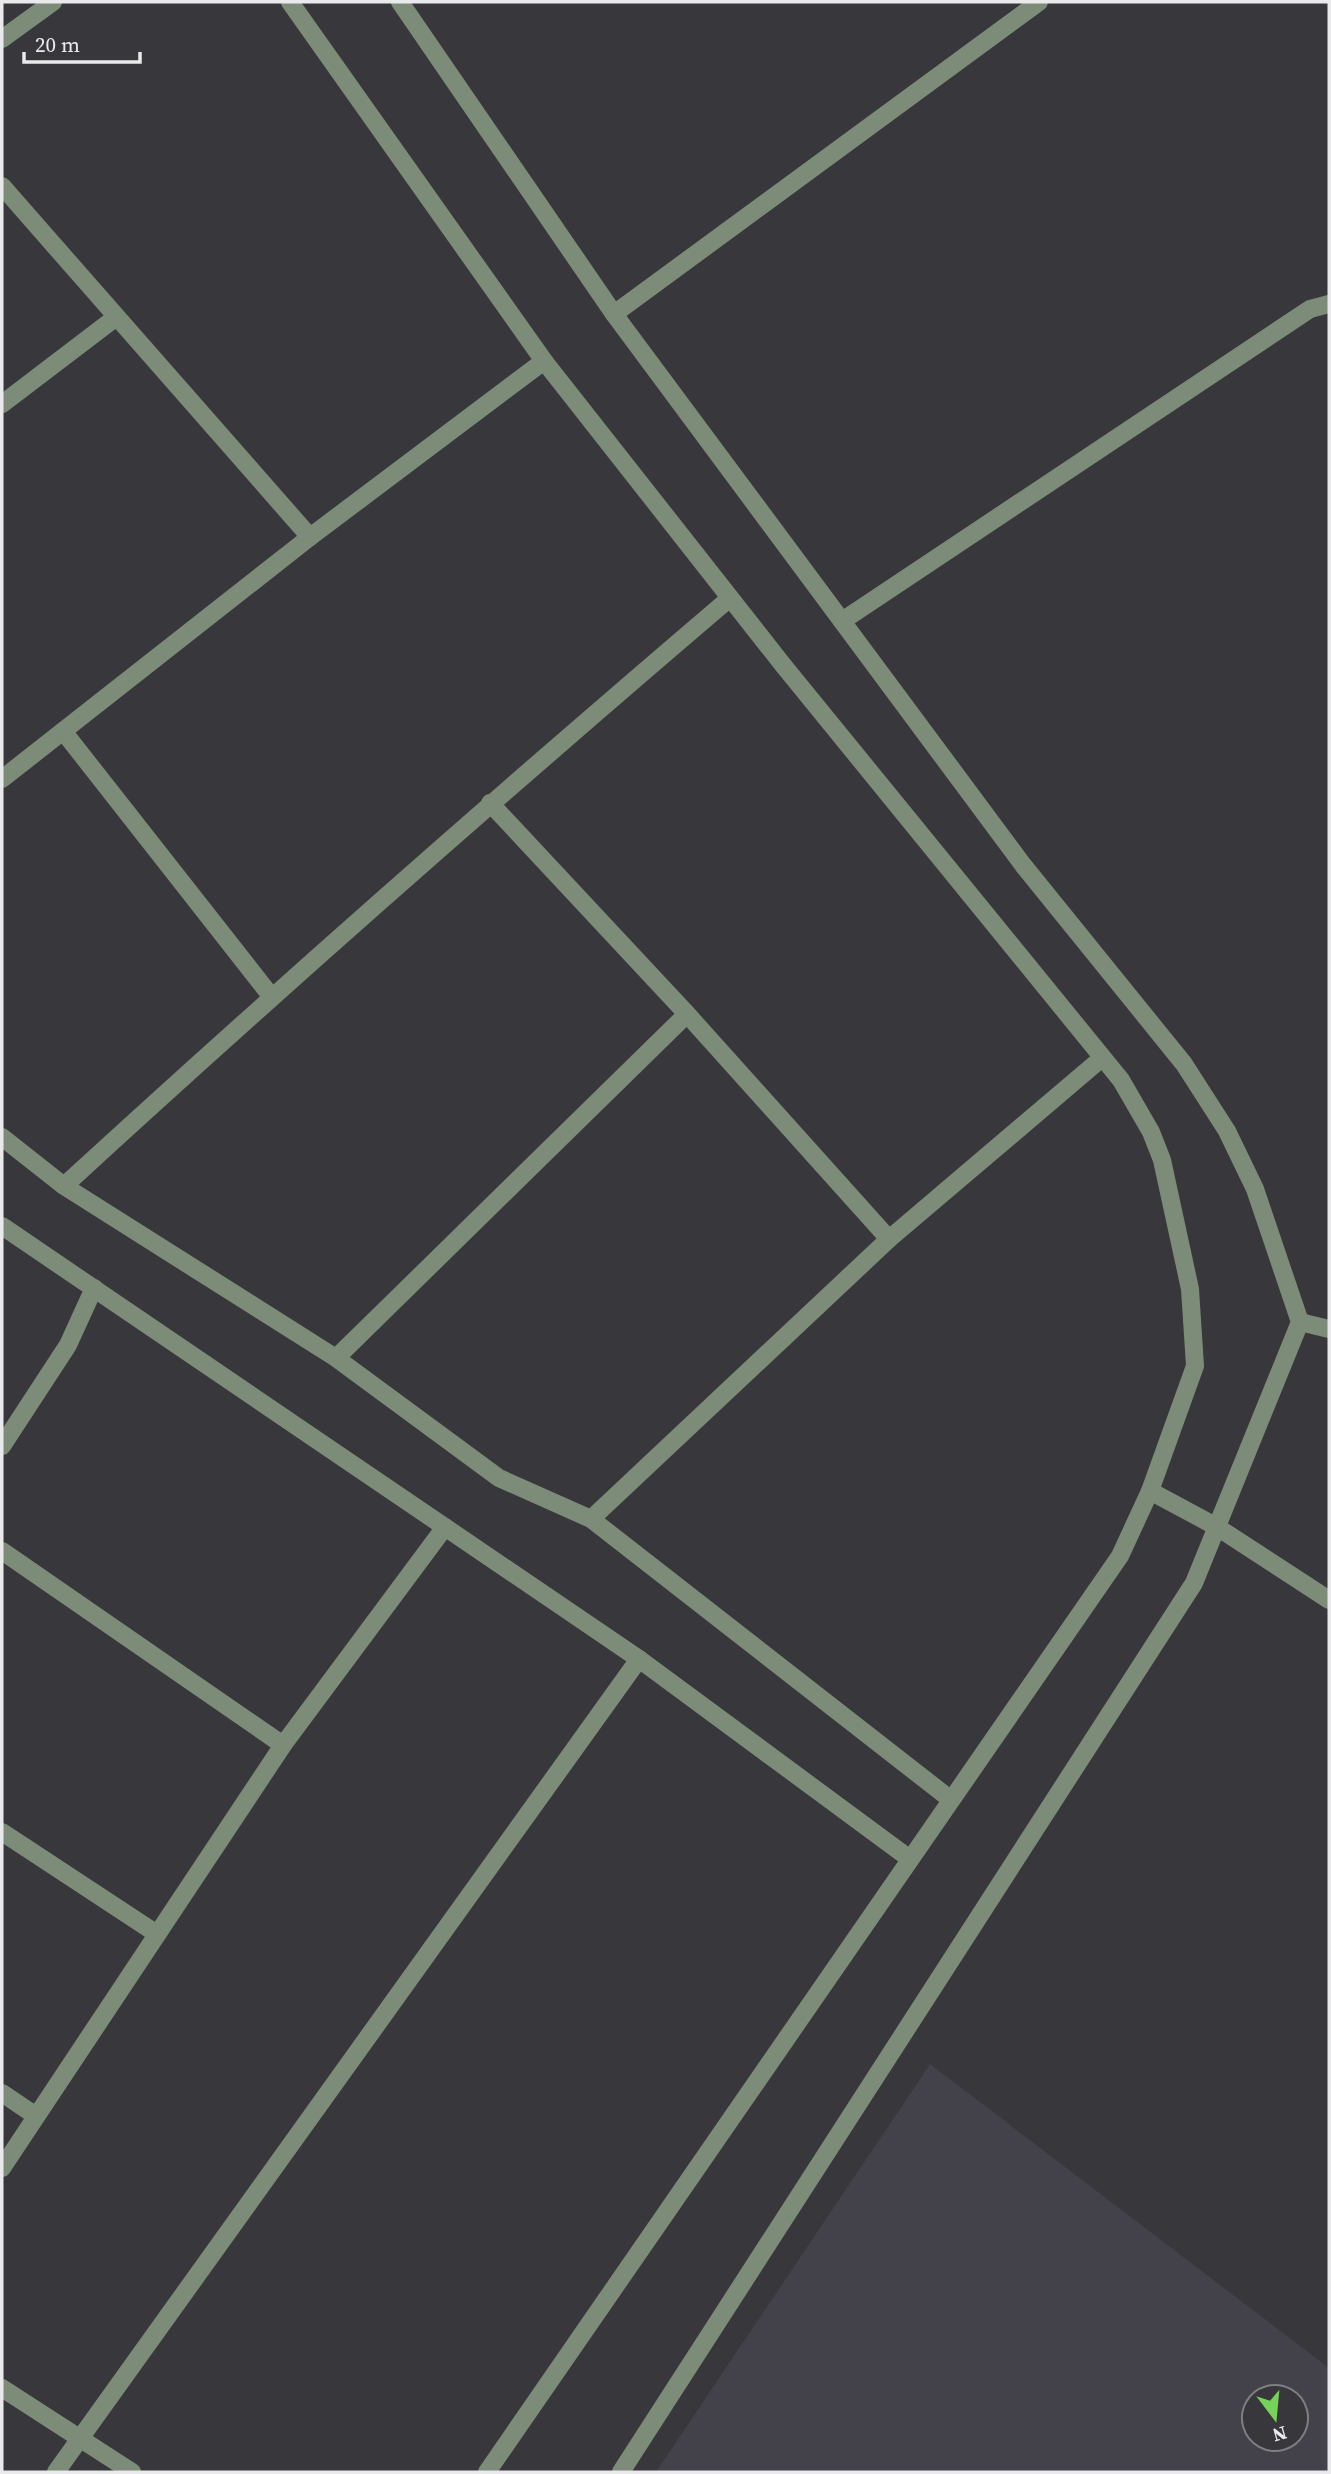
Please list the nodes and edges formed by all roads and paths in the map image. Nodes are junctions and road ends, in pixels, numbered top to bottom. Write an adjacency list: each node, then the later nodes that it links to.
1 (53, 2): 5 (street)
2 (290, 2): 10 (street)
3 (400, 2): 8 (street)
4 (1039, 2): 8 (street)
5 (2, 39)
6 (2, 187): 9 (street)
7 (1329, 304): 14 (street)
8 (614, 314): 14 (street)
9 (116, 318): 11 (street); 12 (street)
10 (544, 361): 12 (street); 13 (street)
11 (2, 404)
12 (310, 537): 15 (street)
13 (730, 598): 17 (street); 20 (street)
14 (842, 621): 26 (street)
15 (63, 731): 16 (street); 18 (street)
16 (2, 779)
17 (490, 803): 18 (street); 19 (street)
18 (271, 996): 22 (street)
19 (687, 1014): 24 (street); 28 (street)
20 (1102, 1058): 24 (street); 30 (street)
21 (2, 1137): 22 (street)
22 (64, 1186): 28 (street)
23 (2, 1226): 25 (street)
24 (889, 1239): 31 (street)
25 (94, 1288): 29 (street); 32 (street)
26 (1300, 1321): 27 (street); 33 (street)
27 (1329, 1329)
28 (336, 1358): 31 (street)
29 (2, 1446)
30 (1150, 1491): 33 (street); 38 (street)
31 (591, 1519): 38 (street)
32 (445, 1527): 36 (street); 37 (street)
33 (1217, 1527): 35 (street); 50 (street)
34 (2, 1550): 37 (street)
35 (1329, 1600)
36 (639, 1659): 40 (street); 46 (street)
37 (283, 1745): 41 (street)
38 (950, 1800): 40 (street)
39 (2, 1832): 41 (street)
40 (910, 1859): 49 (street)
41 (157, 1934): 43 (street)
42 (2, 2093): 43 (street)
43 (36, 2116): 44 (street)
44 (2, 2168)
45 (2, 2388): 46 (street)
46 (78, 2438): 47 (street); 48 (street)
47 (56, 2472)
48 (132, 2472)
49 (487, 2472)
50 (621, 2472)

